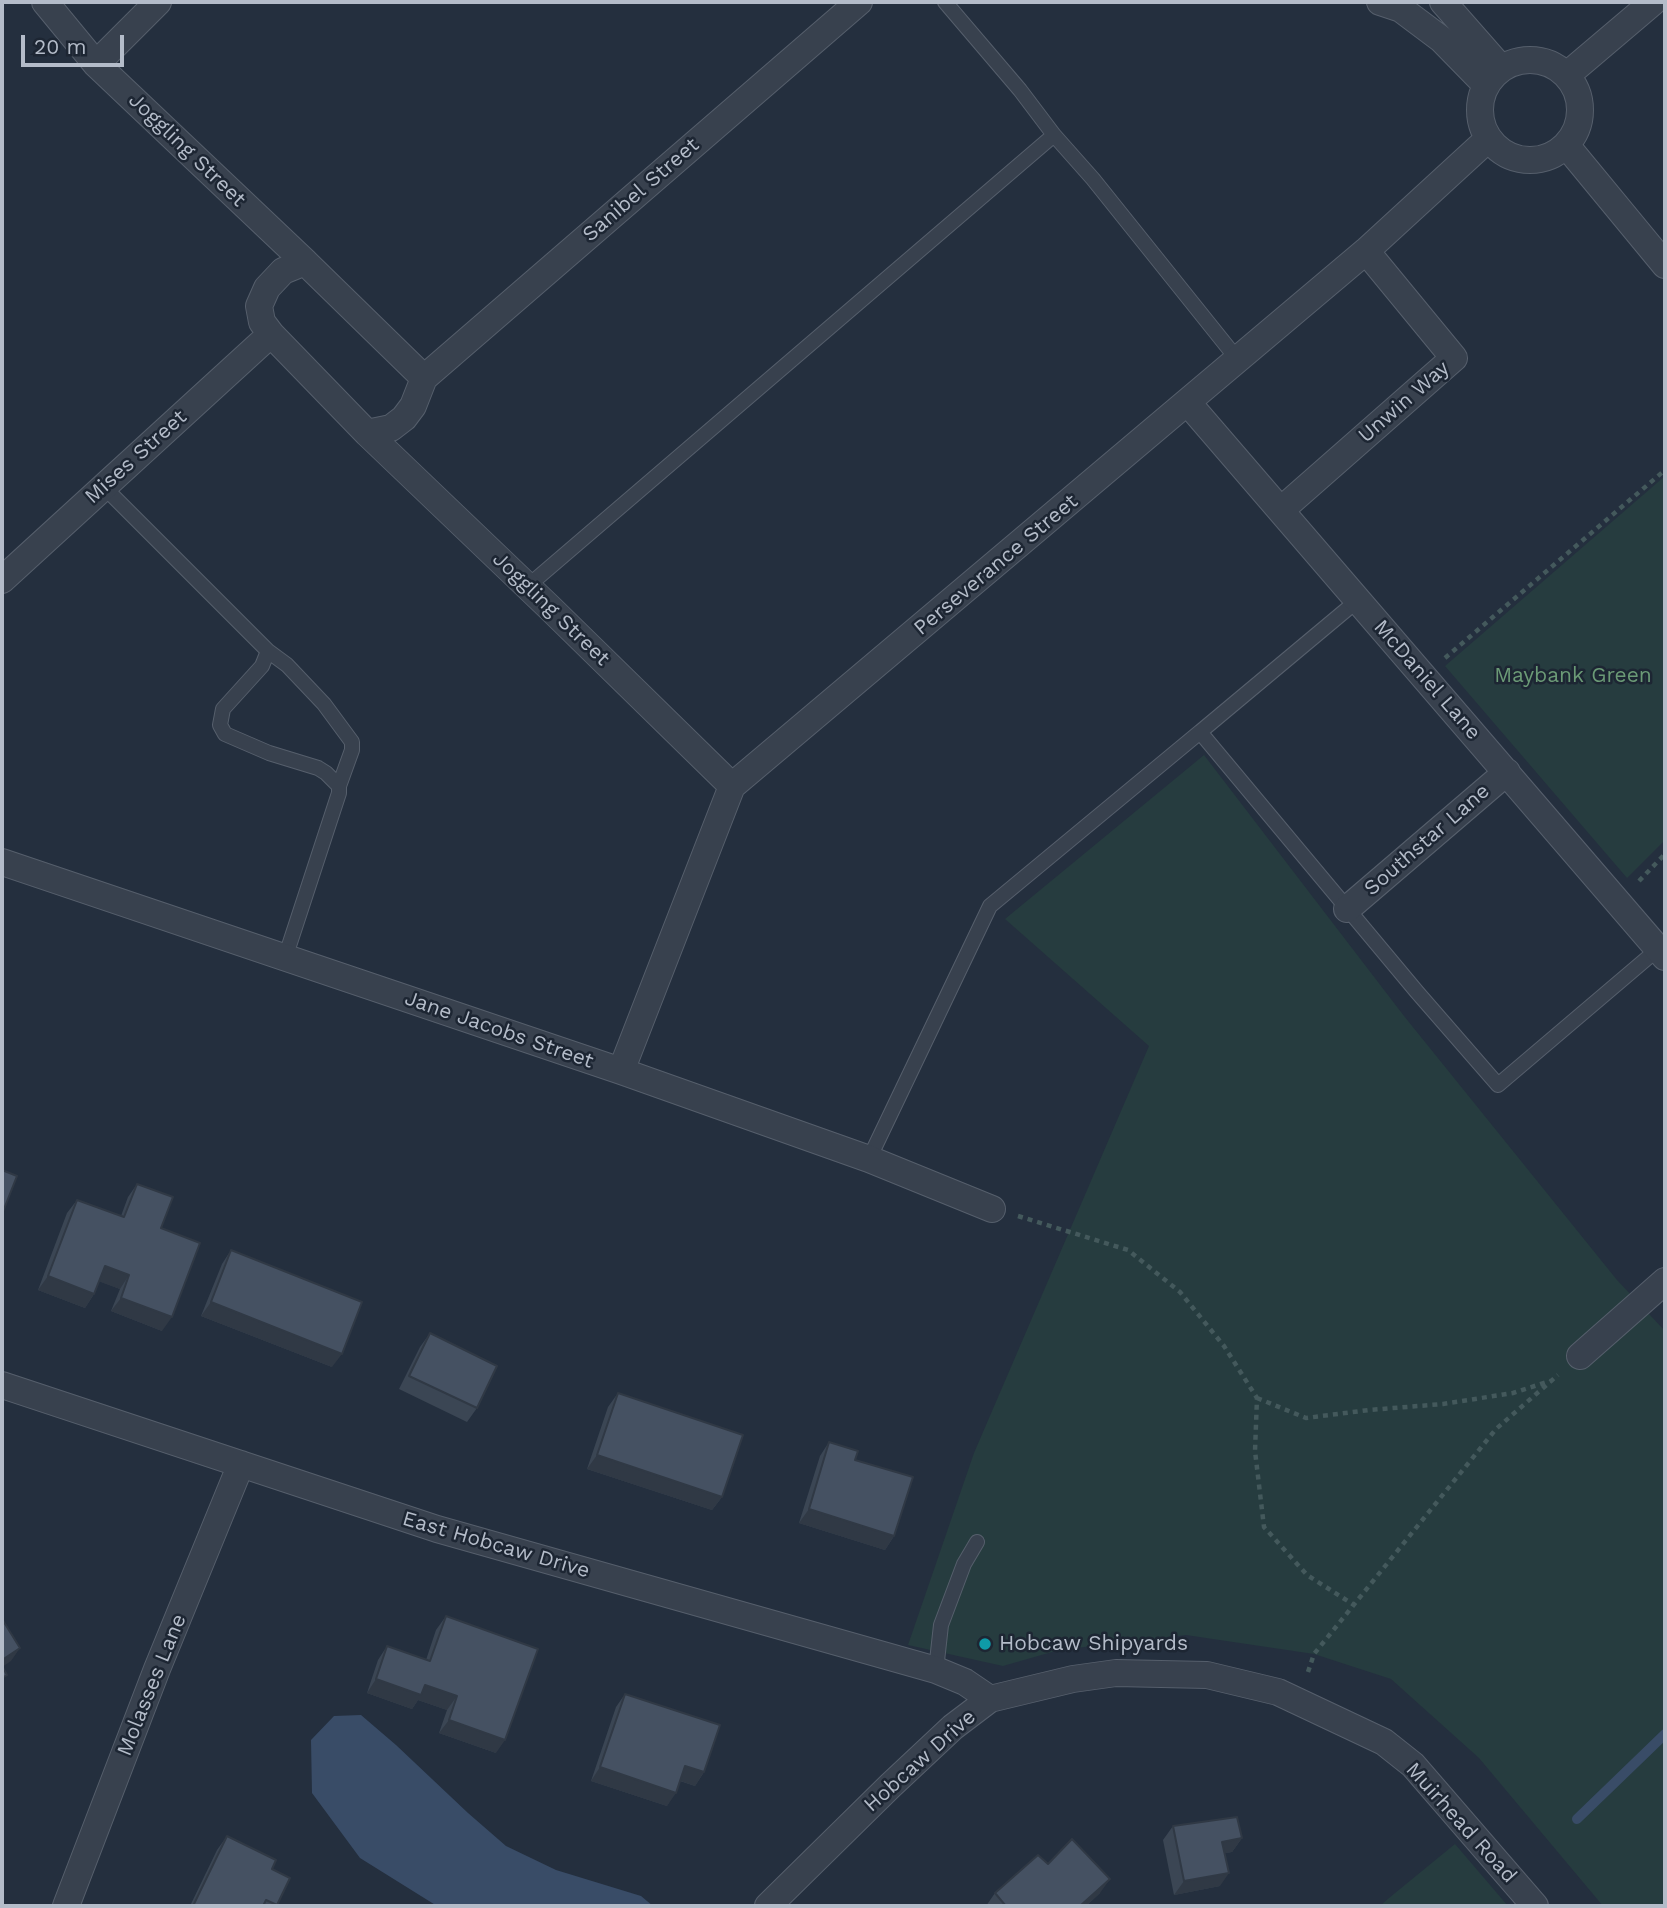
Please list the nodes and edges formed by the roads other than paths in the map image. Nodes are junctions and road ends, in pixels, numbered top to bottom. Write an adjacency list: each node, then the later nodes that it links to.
1 (45, 2): 8 (street, Joggling Street)
2 (158, 2): 8 (street)
3 (859, 2): 19 (street, Sanibel Street)
4 (945, 2): 11 (lane)
5 (1380, 2): 10 (street)
6 (1443, 2): 10 (street)
7 (1653, 2): 9 (street)
8 (96, 64): 15 (street, Joggling Street)
9 (1567, 75): 10 (street); 13 (street)
10 (1494, 77): 12 (street)
11 (1054, 135): 18 (lane); 25 (lane)
12 (1488, 139): 13 (street); 14 (street, Perseverance Street)
13 (1566, 145): 16 (street)
14 (1366, 251): 18 (street, Perseverance Street); 23 (street, Unwin Way)
15 (305, 262): 17 (street); 19 (street, Joggling Street)
16 (1665, 265)
17 (271, 334): 21 (street, Joggling Street); 22 (street, Mises Street)
18 (1238, 360): 20 (street, Perseverance Street)
19 (424, 377): 21 (street)
20 (1188, 403): 23 (street, McDaniel Lane); 31 (street, Perseverance Street)
21 (367, 433): 25 (street, Joggling Street)
22 (104, 487): 24 (street, Mises Street); 27 (lane)
23 (1281, 510): 26 (street, McDaniel Lane)
24 (2, 580)
25 (528, 586): 31 (street, Joggling Street)
26 (1358, 600): 28 (lane); 29 (street, McDaniel Lane)
27 (268, 652): 30 (lane); 30 (lane)
28 (1200, 733): 33 (lane); 37 (lane)
29 (1507, 772): 33 (street, Southstar Lane); 34 (street, McDaniel Lane)
30 (339, 786): 35 (lane)
31 (732, 786): 36 (street, Perseverance Street)
32 (2, 862): 35 (street, Jane Jacobs Street)
33 (1347, 909): 34 (lane)
34 (1662, 953)
35 (285, 958): 36 (street, Jane Jacobs Street)
36 (621, 1071): 37 (street, Jane Jacobs Street)
37 (869, 1159): 38 (street, Jane Jacobs Street)
38 (992, 1209)
39 (1665, 1281): 40 (street)
40 (1580, 1356)
41 (2, 1385): 42 (street, East Hobcaw Drive)
42 (241, 1464): 44 (street, East Hobcaw Drive); 47 (street, Molasses Lane)
43 (977, 1542): 44 (lane)
44 (936, 1670): 45 (street, East Hobcaw Drive)
45 (990, 1699): 46 (street, Hobcaw Drive); 48 (street, Hobcaw Drive)
46 (1384, 1742): 49 (street, Muirhead Road)
47 (66, 1906)
48 (768, 1906)
49 (1535, 1906)

